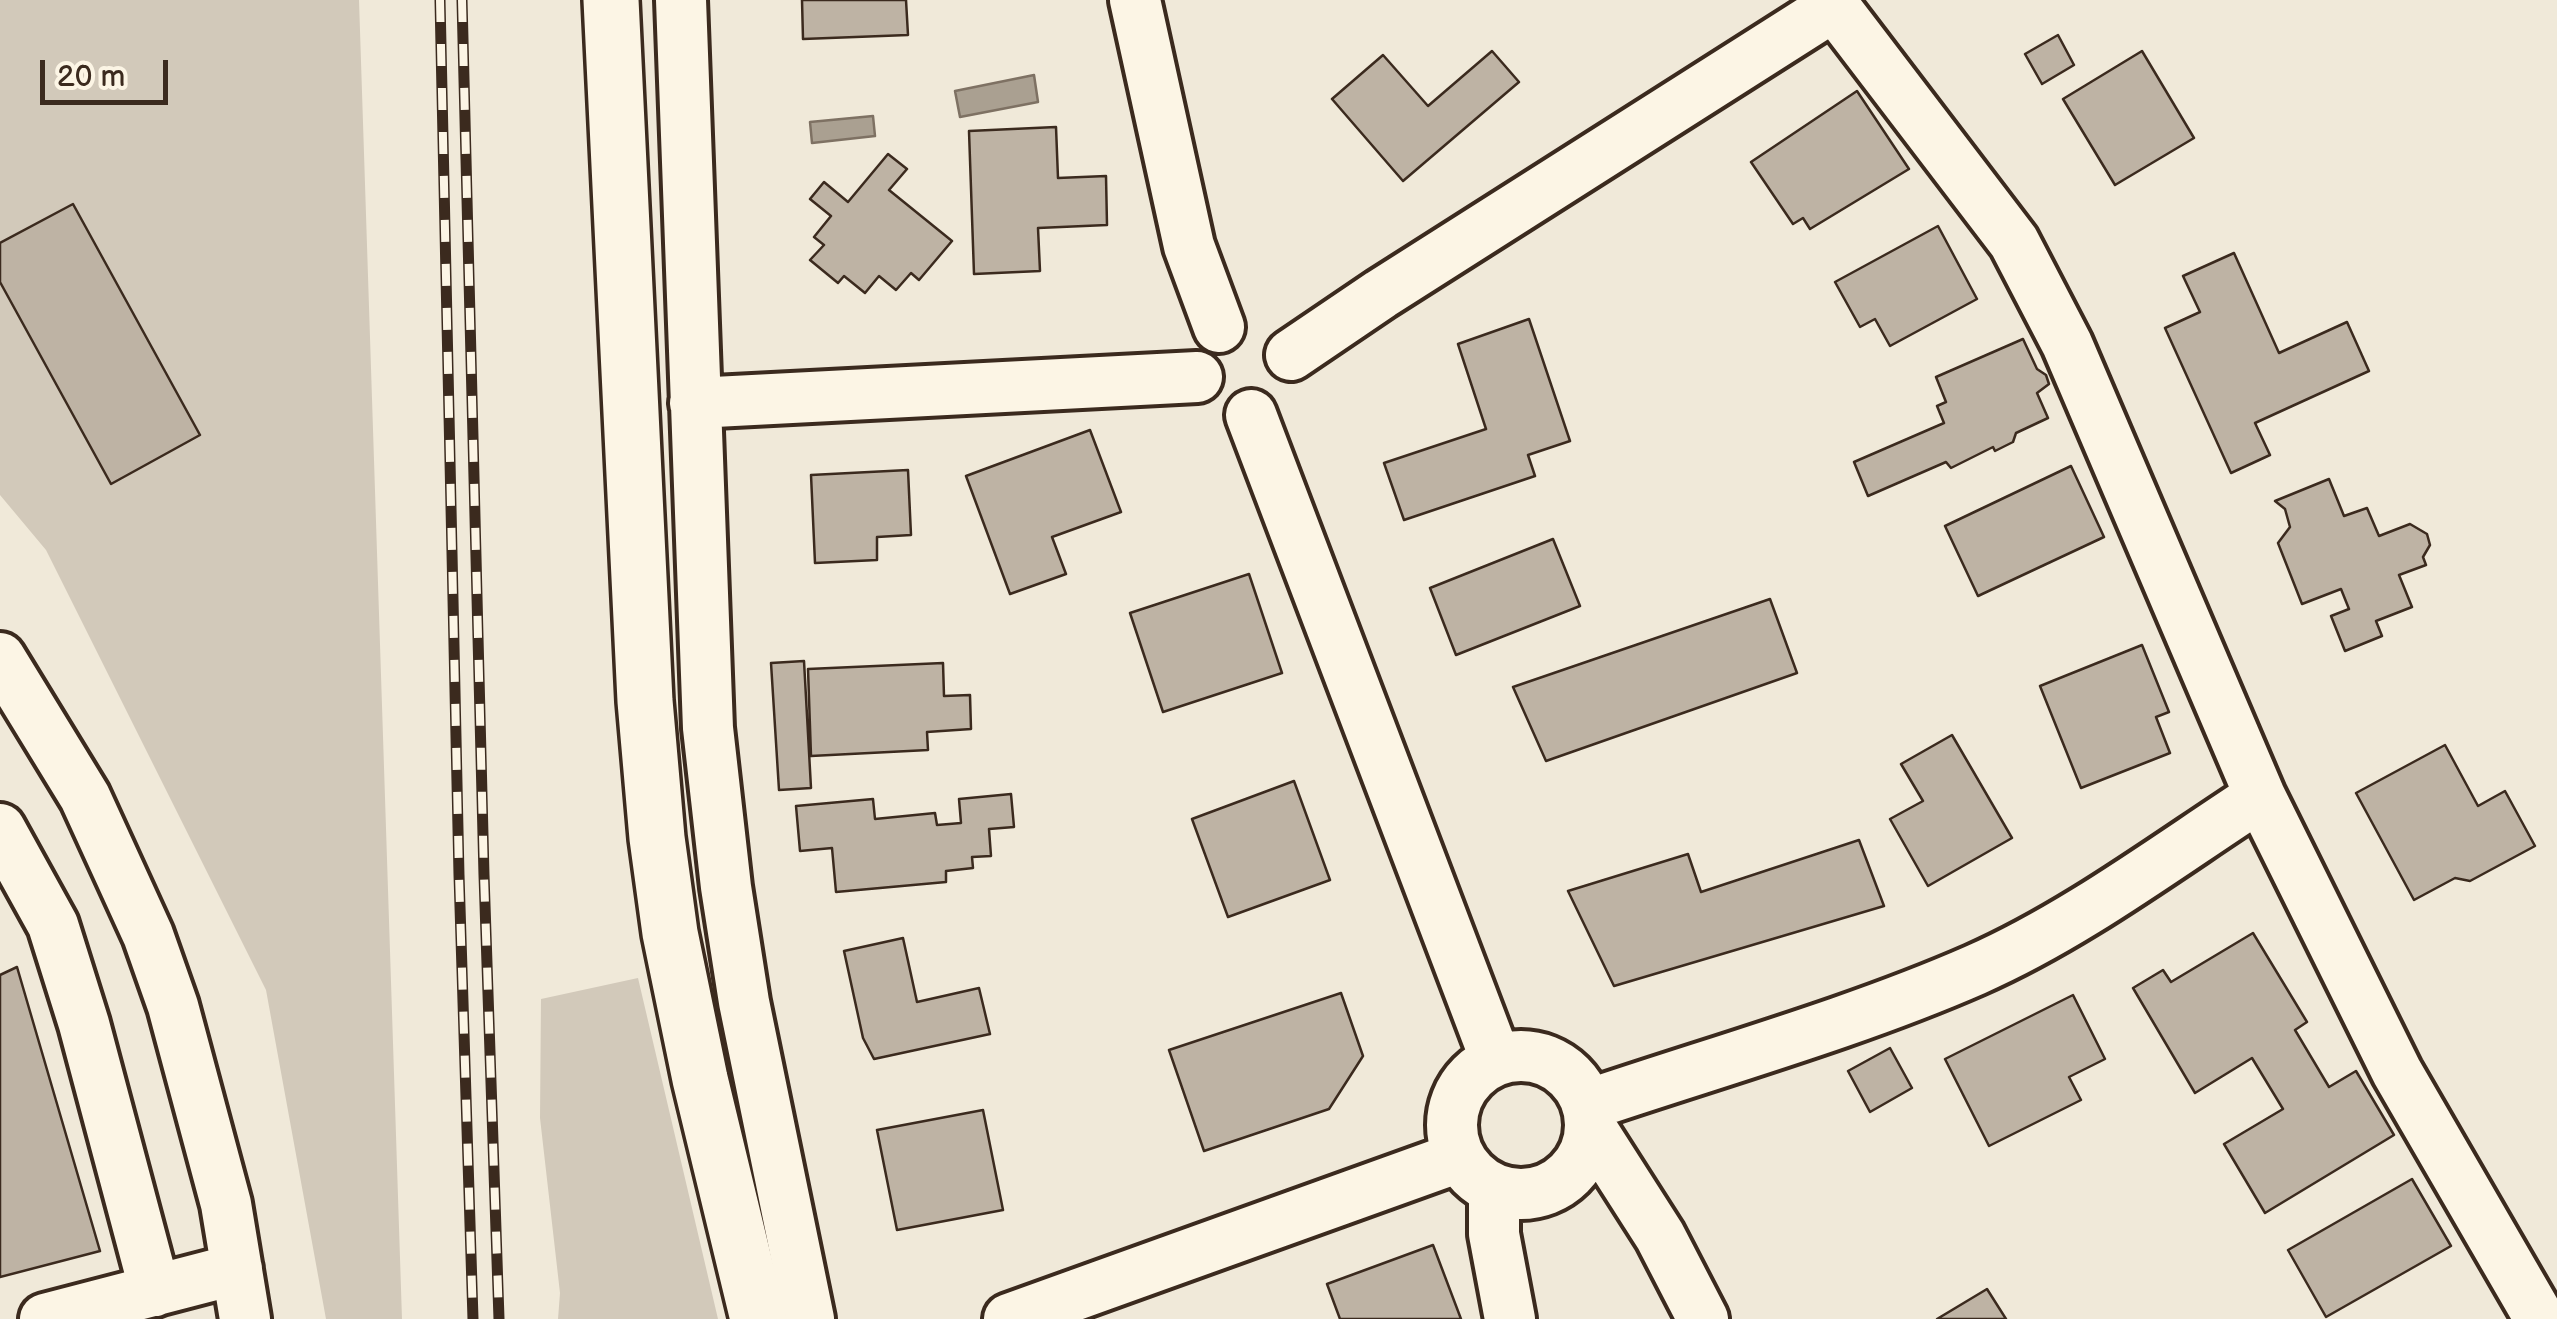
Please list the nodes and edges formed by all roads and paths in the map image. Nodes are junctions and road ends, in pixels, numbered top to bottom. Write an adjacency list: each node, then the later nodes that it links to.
1 (611, 0): 22 (street)
2 (681, 0): 8 (street)
3 (1135, 0): 5 (street)
4 (1831, 3): 6 (street); 11 (street)
5 (1220, 327): 6 (street); 7 (street)
6 (1292, 356): 9 (street)
7 (1197, 378): 8 (street); 9 (street)
8 (694, 403): 23 (street)
9 (1251, 416): 15 (street)
10 (0, 658): 13 (street)
11 (2260, 796): 16 (street); 27 (street)
12 (0, 829): 14 (street)
13 (133, 896): 14 (street); 18 (street)
14 (53, 925): 19 (street)
15 (1496, 1060): 16 (street); 17 (street)
16 (1590, 1117): 17 (street); 26 (street)
17 (1476, 1173): 24 (street); 25 (street)
18 (236, 1270): 19 (street); 21 (street)
19 (155, 1291): 20 (street)
20 (45, 1319)
21 (246, 1319)
22 (758, 1319)
23 (809, 1319)
24 (1008, 1319)
25 (1510, 1319)
26 (1703, 1319)
27 (2540, 1319)

